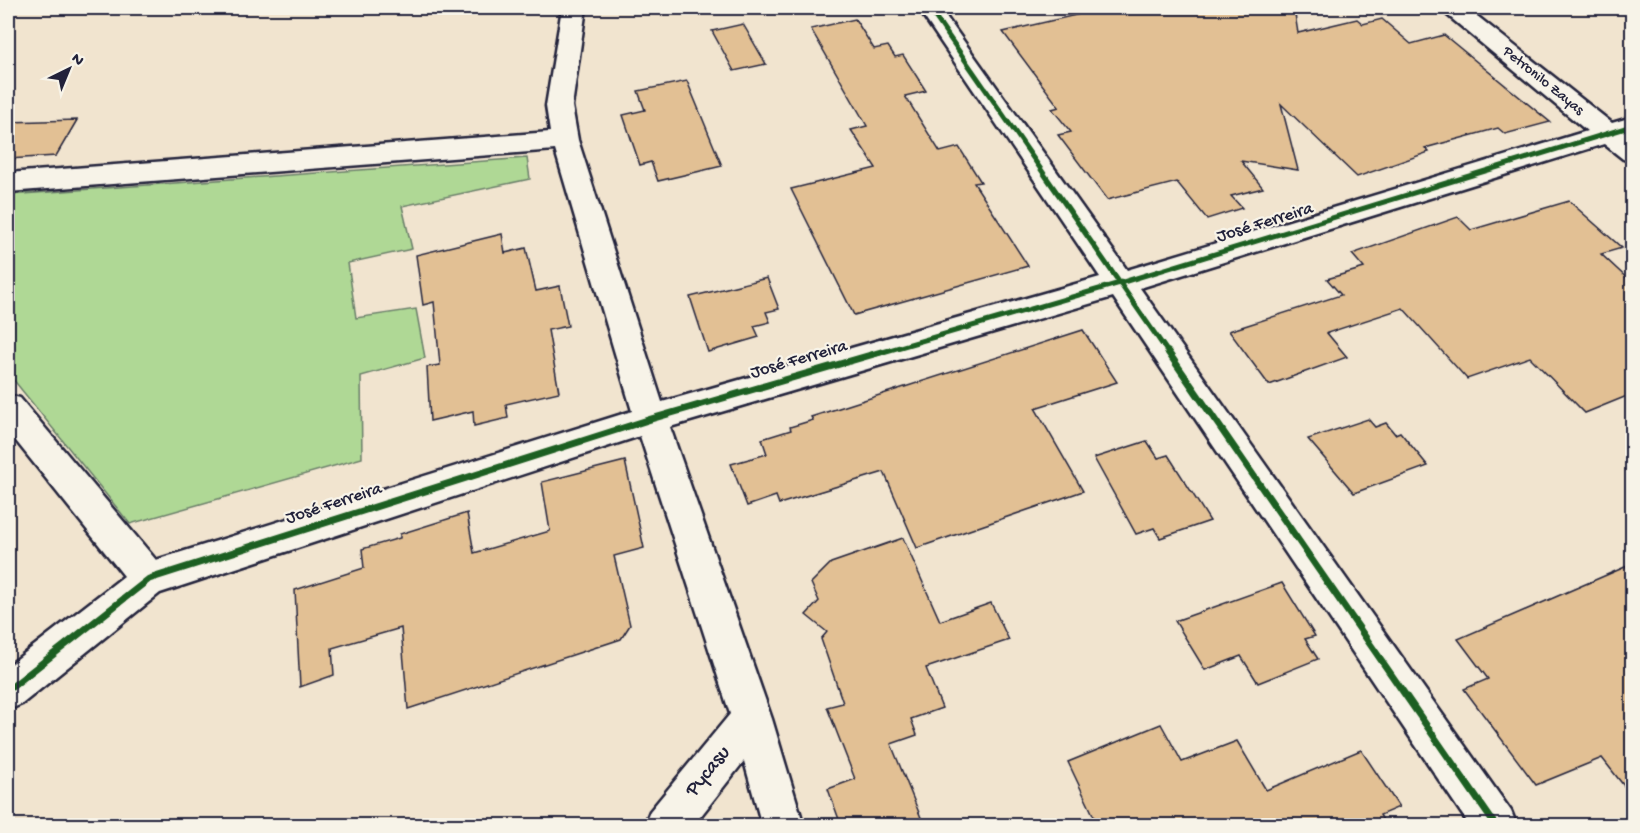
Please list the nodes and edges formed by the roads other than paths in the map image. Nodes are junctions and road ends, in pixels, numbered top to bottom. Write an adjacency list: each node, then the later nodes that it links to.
1 (574, 8): 5 (street)
2 (929, 8): 8 (street)
3 (1453, 8): 4 (street, Petronilo Zayas)
4 (1620, 130): 6 (street, Petronilo Zayas); 8 (street, José Ferreira)
5 (565, 140): 7 (street); 10 (street)
6 (1632, 153)
7 (8, 182)
8 (1120, 283): 10 (street, José Ferreira); 16 (street)
9 (8, 408): 11 (street)
10 (651, 419): 11 (street, José Ferreira); 13 (street)
11 (149, 579): 12 (street, José Ferreira)
12 (8, 690)
13 (752, 719): 14 (street, Pycasu); 15 (street)
14 (665, 825)
15 (783, 825)
16 (1496, 825)

